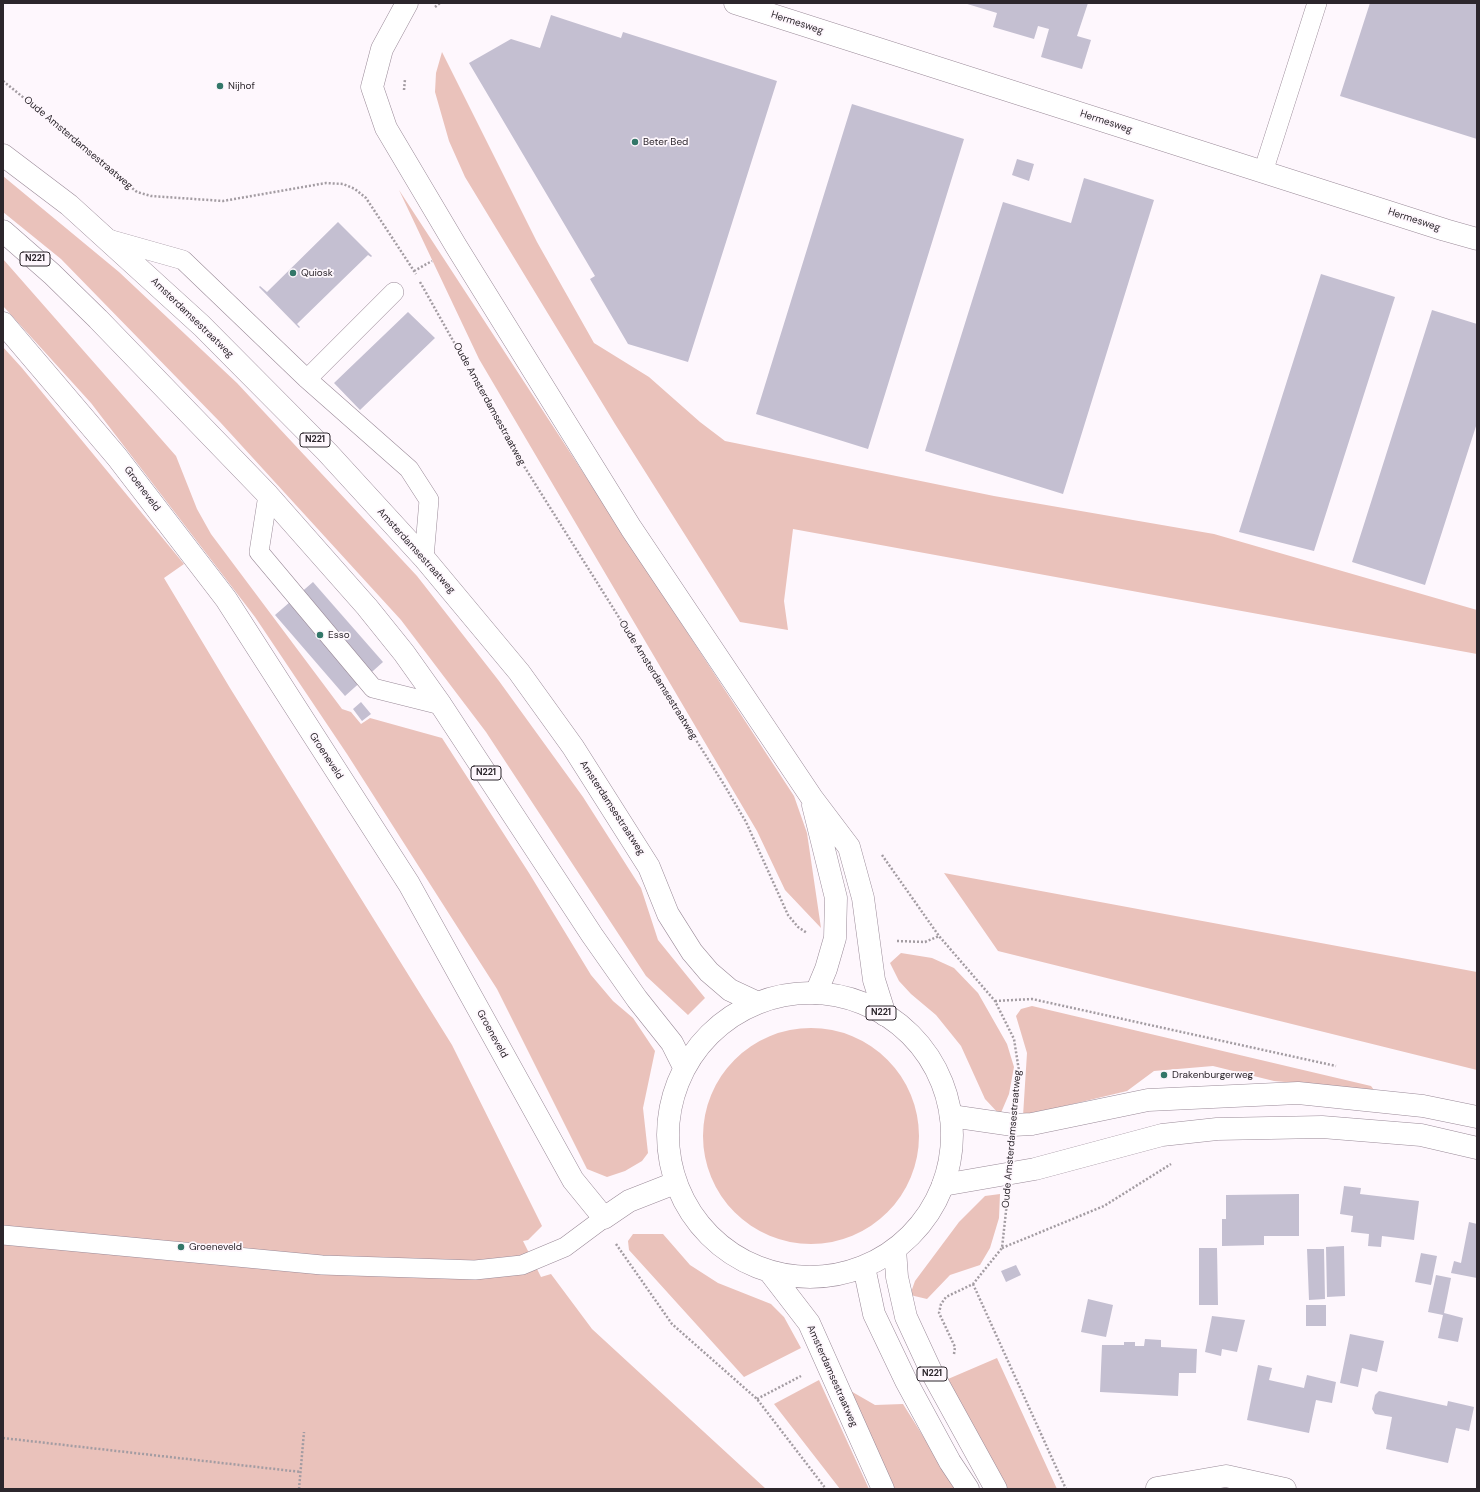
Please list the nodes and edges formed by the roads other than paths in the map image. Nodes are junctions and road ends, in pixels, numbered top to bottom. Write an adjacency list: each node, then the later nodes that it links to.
1 (407, 3): 15 (main road)
2 (735, 3): 5 (main road, Hermesweg)
3 (1317, 3): 5 (lane)
4 (3, 155): 7 (main road, Amsterdamsestraatweg / N221)
5 (1263, 172): 8 (main road, Hermesweg)
6 (3, 231): 12 (main road, N221)
7 (105, 238): 11 (lane); 13 (main road, Amsterdamsestraatweg / N221)
8 (1477, 239)
9 (394, 292): 11 (lane)
10 (3, 323): 25 (main road, Groeneveld)
11 (307, 379): 13 (lane)
12 (268, 495): 14 (main road, N221); 14 (lane)
13 (424, 558): 17 (main road, Amsterdamsestraatweg / N221)
14 (441, 705): 19 (main road, N221)
15 (812, 798): 16 (main road); 18 (main road)
16 (816, 993): 17 (main road, N221); 18 (main road, N221)
17 (758, 1003): 19 (main road, N221)
18 (885, 1015): 20 (main road, N221)
19 (684, 1067): 23 (main road, N221)
20 (951, 1116): 21 (main road); 24 (main road, N221)
21 (1477, 1117)
22 (1477, 1148): 24 (main road)
23 (675, 1183): 25 (main road); 29 (main road, N221)
24 (943, 1185): 27 (main road, N221)
25 (604, 1218): 26 (lane)
26 (3, 1235)
27 (895, 1248): 28 (main road, N221); 33 (main road, N221)
28 (864, 1267): 29 (main road, N221); 32 (main road, N221)
29 (768, 1270): 31 (main road, Amsterdamsestraatweg)
30 (1157, 1488): 34 (main road)
31 (883, 1489)
32 (968, 1489)
33 (996, 1489)
34 (1284, 1489)

